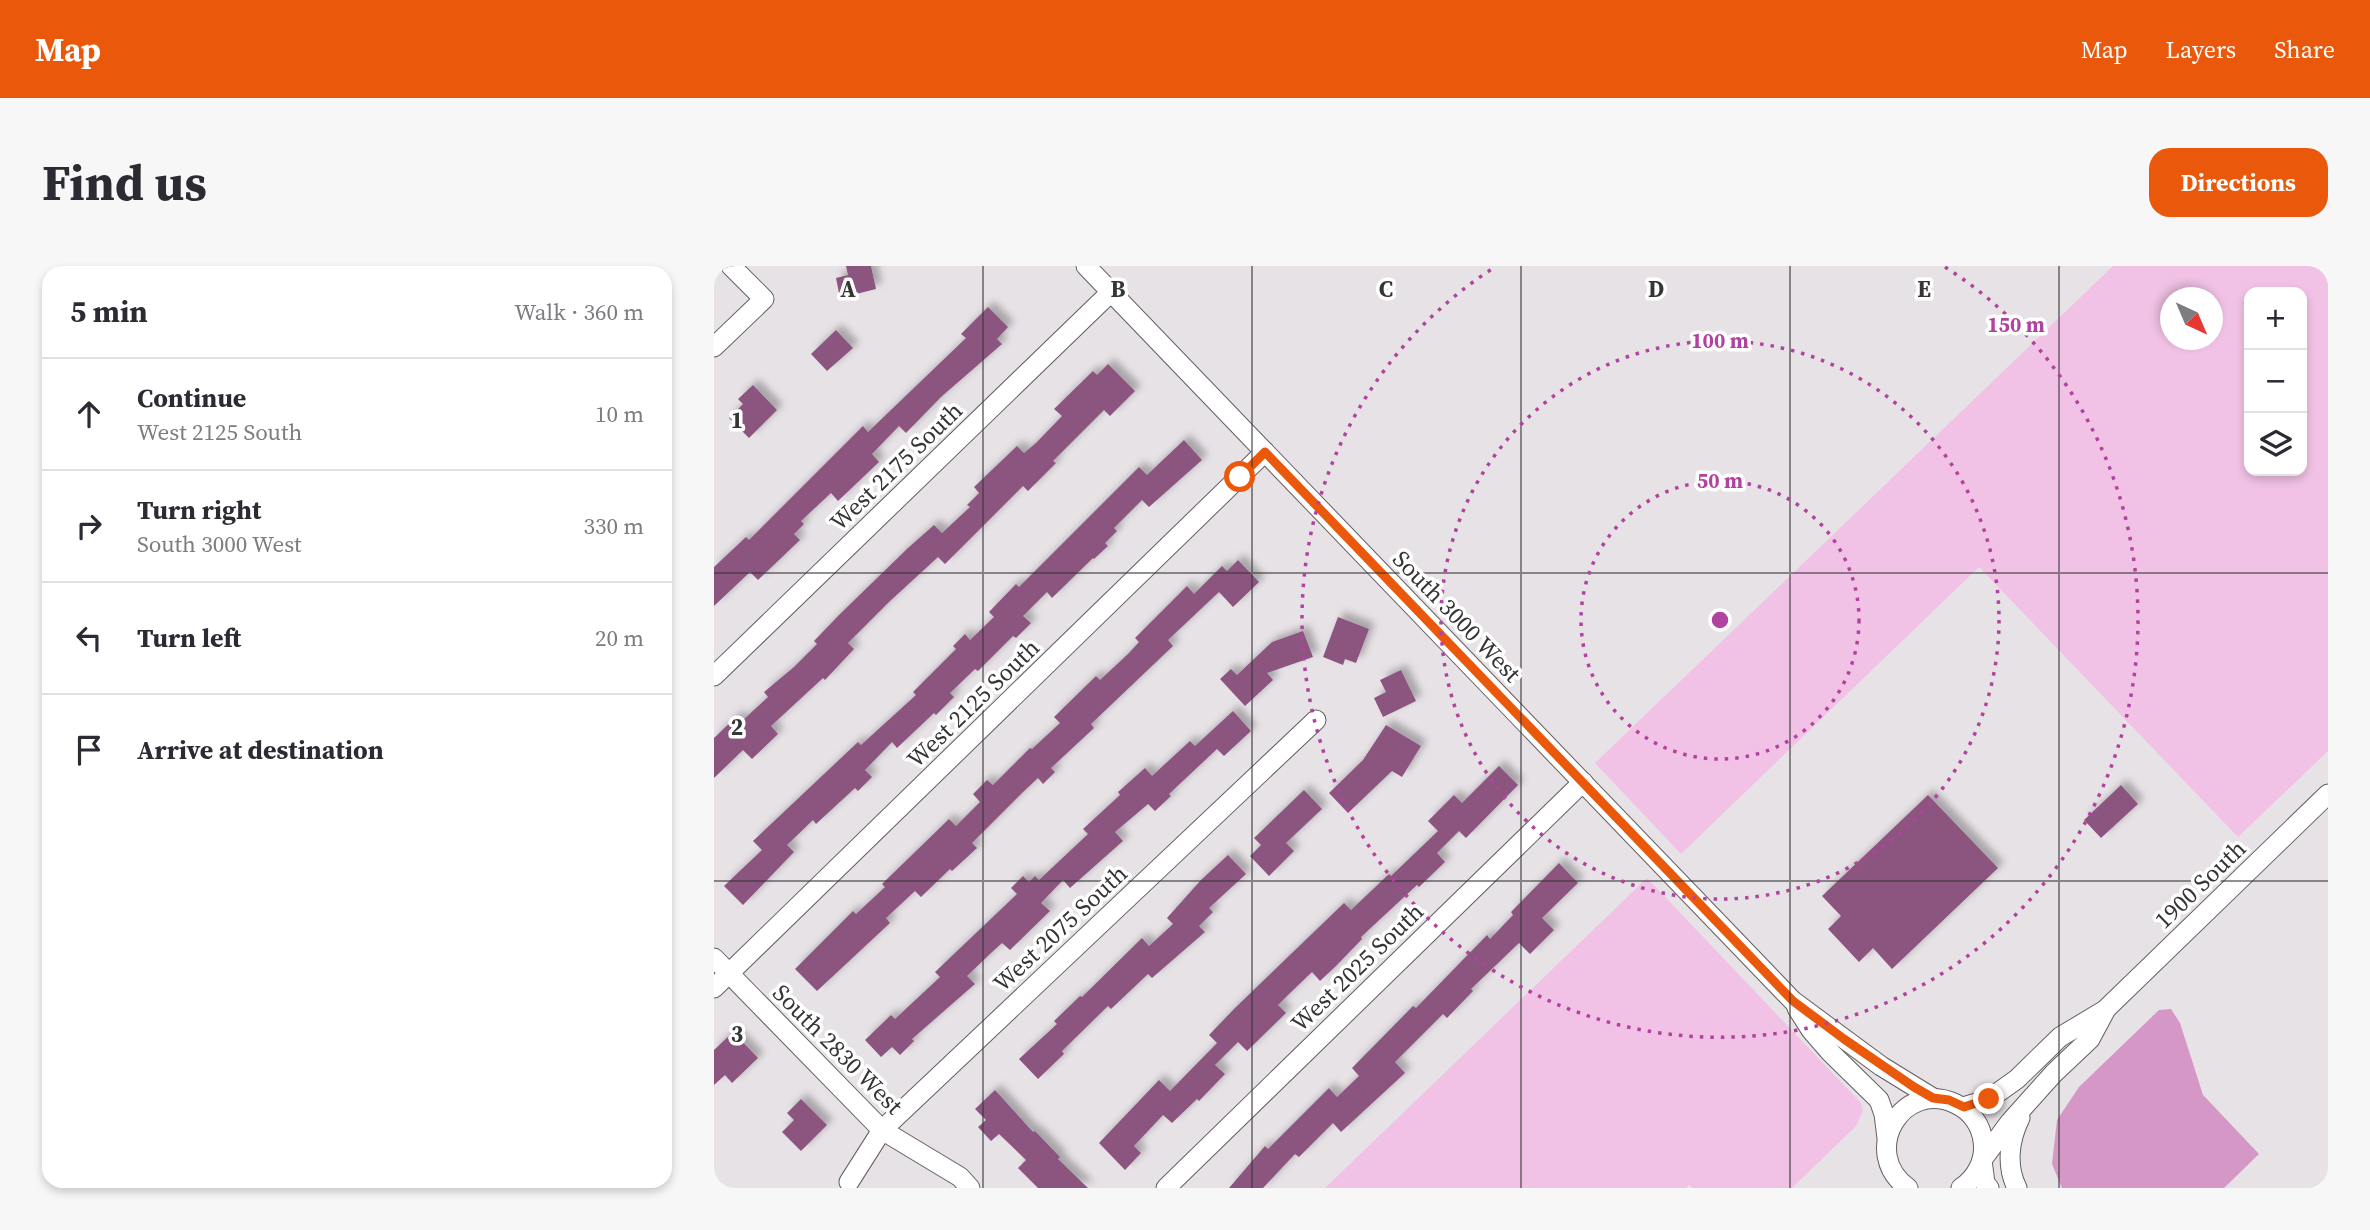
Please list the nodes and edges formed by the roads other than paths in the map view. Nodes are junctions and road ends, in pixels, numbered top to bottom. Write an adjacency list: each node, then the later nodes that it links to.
1 (732, 266): 4 (street)
2 (1086, 266): 3 (street, South 3000 West)
3 (1111, 292): 5 (street, South 3000 West); 6 (street, West 2175 South)
4 (714, 347)
5 (1265, 452): 8 (street, South 3000 West); 11 (street, West 2125 South)
6 (714, 676)
7 (1316, 720): 18 (street, West 2075 South)
8 (1583, 782): 13 (street, South 3000 West); 23 (street, West 2025 South)
9 (2328, 794): 14 (street, 1900 South)
10 (714, 958): 11 (street, South 2830 West)
11 (729, 974): 12 (street, West 2125 South); 18 (street, South 2830 West)
12 (714, 988)
13 (1793, 1001): 15 (street, South 3000 West); 19 (street, South 3000 West)
14 (2105, 1010): 16 (street); 17 (street)
15 (1933, 1098): 17 (street, South 3000 West); 19 (street)
16 (2028, 1102): 20 (street); 27 (street)
17 (1964, 1107): 20 (street)
18 (881, 1130): 21 (street, West 2075 South); 22 (street, South 2830 West)
19 (1887, 1138): 24 (street, South 3000 West)
20 (1982, 1160): 25 (street); 26 (street)
21 (849, 1182)
22 (970, 1188)
23 (1166, 1188)
24 (1908, 1188)
25 (1961, 1188)
26 (1989, 1188)
27 (2017, 1188)

